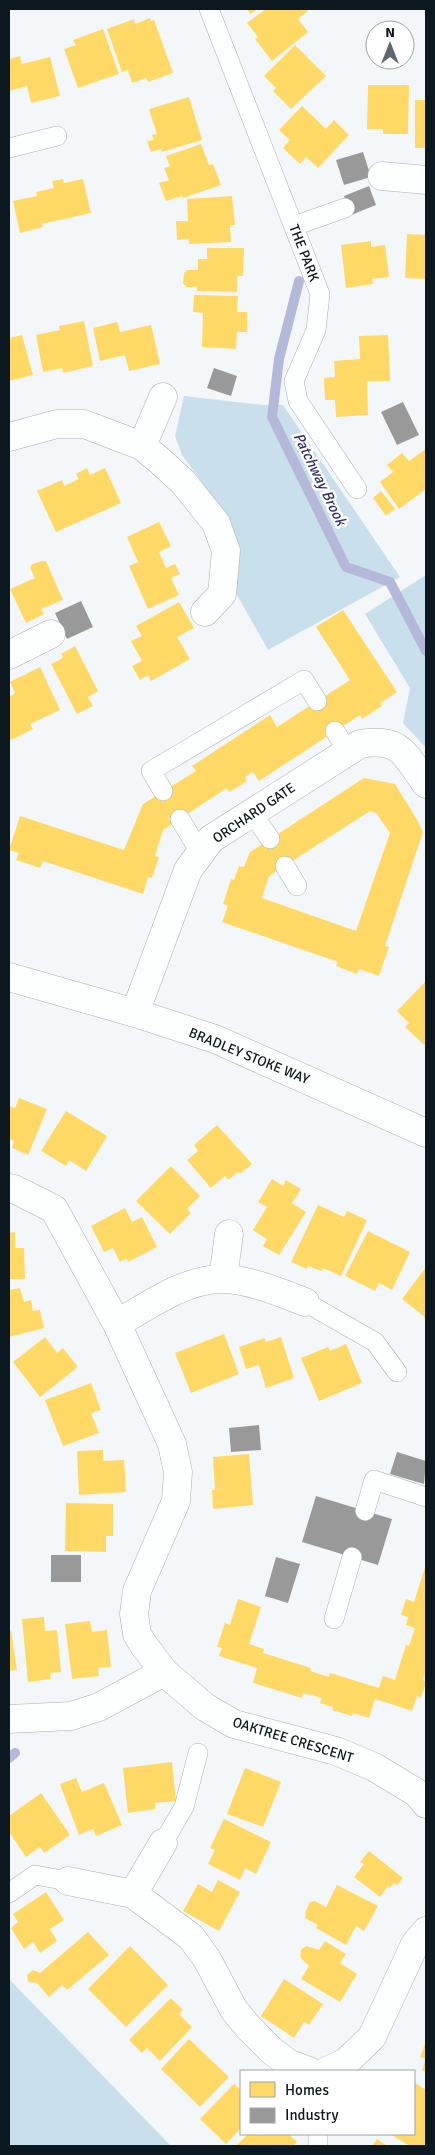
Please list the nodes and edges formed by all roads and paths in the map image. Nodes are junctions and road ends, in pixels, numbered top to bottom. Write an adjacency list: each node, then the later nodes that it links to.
1 (209, 9): 7 (lane, THE PARK)
2 (57, 136): 3 (lane)
3 (9, 148)
4 (382, 176): 5 (street)
5 (426, 180)
6 (345, 208): 7 (lane)
7 (294, 226): 11 (lane, THE PARK)
8 (163, 397): 10 (street)
9 (9, 436): 10 (street)
10 (142, 446): 12 (street)
11 (357, 490)
12 (206, 612)
13 (51, 634): 14 (street)
14 (9, 655)
15 (317, 701): 17 (lane)
16 (426, 784): 18 (street, ORCHARD GATE)
17 (163, 791)
18 (252, 813): 20 (lane); 21 (street, ORCHARD GATE)
19 (180, 819): 21 (lane)
20 (270, 839)
21 (201, 854): 25 (street, ORCHARD GATE)
22 (285, 866): 23 (lane)
23 (297, 886)
24 (9, 977): 25 (street, BRADLEY STOKE WAY)
25 (135, 1013): 26 (street, BRADLEY STOKE WAY)
26 (426, 1133)
27 (9, 1188): 31 (street, OAKTREE CRESCENT)
28 (229, 1234): 29 (street)
29 (223, 1278): 30 (street); 31 (street)
30 (305, 1302): 32 (lane)
31 (117, 1324): 37 (street, OAKTREE CRESCENT)
32 (397, 1372)
33 (426, 1497): 34 (lane)
34 (365, 1510)
35 (352, 1557): 36 (lane)
36 (334, 1619)
37 (164, 1672): 38 (street); 40 (street, OAKTREE CRESCENT)
38 (9, 1719)
39 (198, 1754): 41 (lane)
40 (423, 1791)
41 (163, 1843): 44 (street)
42 (68, 1881): 43 (lane); 44 (street)
43 (9, 1893)
44 (133, 1894): 46 (street)
45 (426, 1931): 47 (street)
46 (306, 2070)
47 (329, 2070)

